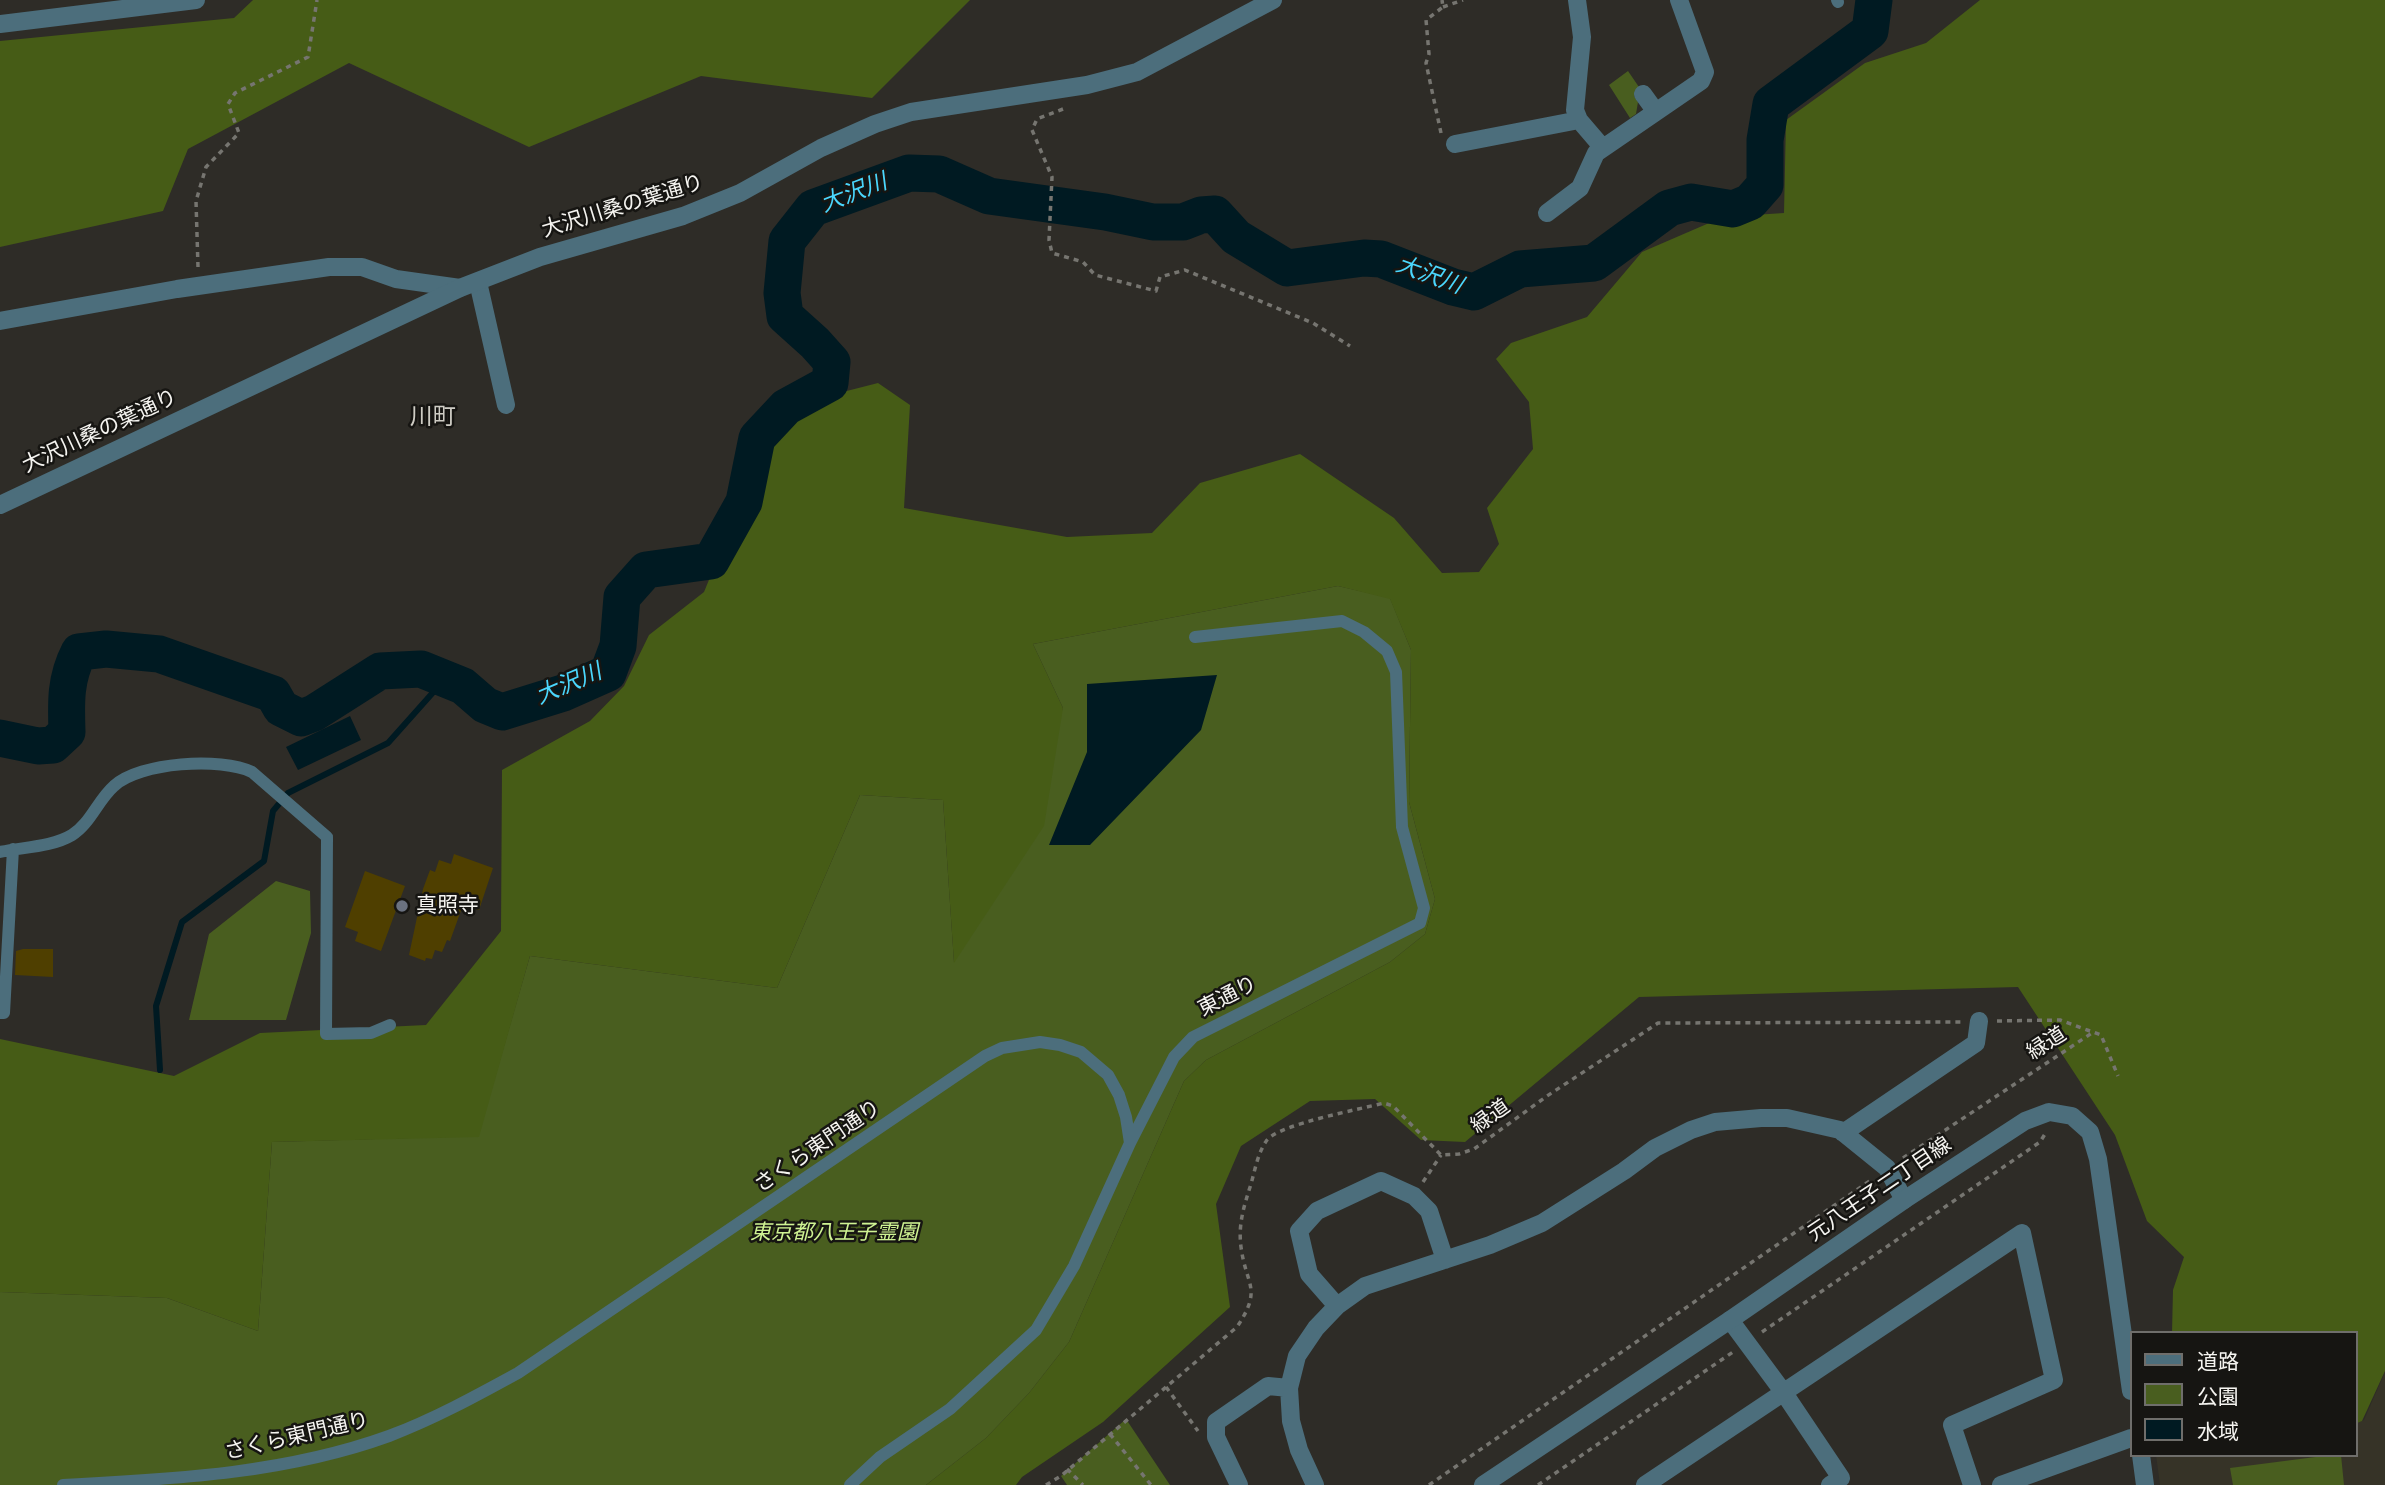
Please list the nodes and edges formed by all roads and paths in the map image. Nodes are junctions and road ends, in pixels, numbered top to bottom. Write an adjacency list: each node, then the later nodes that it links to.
1 (196, 0): 9 (street)
2 (317, 0): 18 (path)
3 (1273, 0): 10 (street, 大沢川桑の葉通り)
4 (1442, 0): 8 (path)
5 (1463, 0): 8 (path)
6 (1577, 0): 13 (street)
7 (1679, 0): 12 (street)
8 (1443, 8): 14 (path)
9 (0, 24)
10 (1087, 85): 17 (street, 大沢川桑の葉通り); 21 (path)
11 (1643, 94): 12 (street)
12 (1656, 112): 15 (street)
13 (1579, 120): 14 (street); 15 (street)
14 (1449, 143)
15 (1603, 148): 16 (street)
16 (1547, 212)
17 (478, 282): 19 (street, 大沢川桑の葉通り); 22 (street)
18 (199, 286): 19 (street); 20 (street)
19 (460, 288): 23 (street, 大沢川桑の葉通り)
20 (0, 321)
21 (1350, 346)
22 (506, 405)
23 (0, 505)
24 (1195, 637): 33 (lane, 東通り)
25 (7, 851): 26 (lane); 28 (lane)
26 (0, 1013)
27 (1979, 1021): 29 (path, 緑道); 31 (street); 34 (path, 緑道)
28 (390, 1025)
29 (2094, 1032): 30 (path, 緑道); 35 (path, 緑道)
30 (2118, 1076)
31 (1843, 1133): 35 (street); 38 (street)
32 (2045, 1134): 41 (path)
33 (1130, 1143): 51 (lane, さくら東門通り); 52 (lane)
34 (1441, 1155): 36 (path); 43 (path)
35 (1887, 1168): 37 (street); 58 (path, 緑道)
36 (1414, 1196): 38 (street); 39 (street)
37 (1904, 1200): 40 (street, 元八王子二丁目線); 42 (street, 元八王子二丁目線)
38 (1445, 1260): 39 (street)
39 (1336, 1306): 44 (street)
40 (1730, 1320): 41 (street); 59 (street, 元八王子二丁目線)
41 (1747, 1343): 45 (street); 60 (path)
42 (2130, 1384)
43 (1166, 1387): 46 (path); 47 (path)
44 (1289, 1388): 47 (street); 57 (street)
45 (1784, 1393): 61 (street); 62 (street); 63 (street)
46 (1110, 1434): 50 (path); 55 (path)
47 (1216, 1437): 56 (street)
48 (2130, 1438): 64 (street)
49 (2141, 1457): 65 (street)
50 (1067, 1469): 53 (path); 54 (path)
51 (63, 1485)
52 (850, 1485)
53 (1046, 1485)
54 (1083, 1485)
55 (1151, 1485)
56 (1239, 1485)
57 (1315, 1485)
58 (1429, 1485)
59 (1483, 1485)
60 (1538, 1485)
61 (1645, 1485)
62 (1830, 1485)
63 (1972, 1485)
64 (2001, 1485)
65 (2145, 1485)

